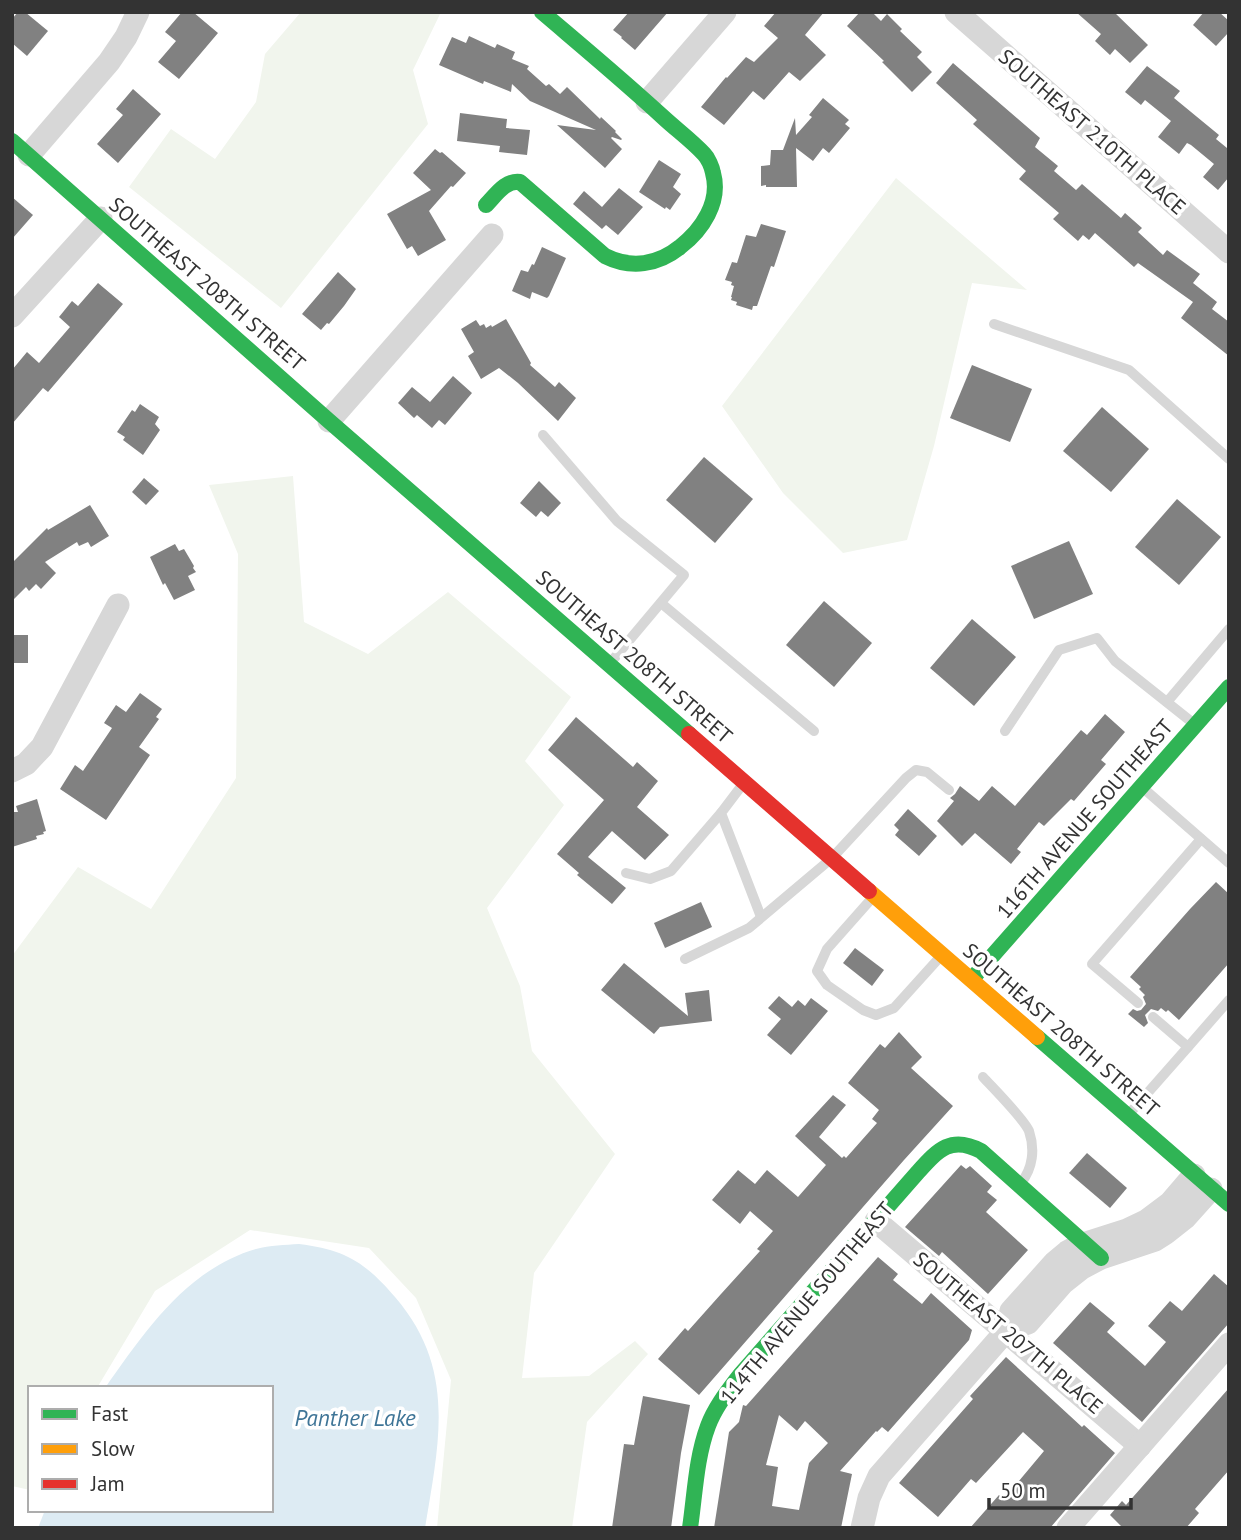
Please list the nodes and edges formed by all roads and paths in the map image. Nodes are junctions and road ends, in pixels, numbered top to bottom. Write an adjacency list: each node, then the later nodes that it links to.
1 (542, 12): 5 (main road)
2 (725, 12): 5 (street)
3 (956, 12): 10 (street, SOUTHEAST 210TH PLACE)
4 (136, 13): 6 (street)
5 (647, 102): 7 (main road)
6 (21, 148): 8 (main road, SOUTHEAST 208TH STREET)
7 (486, 205)
8 (100, 218): 11 (street); 13 (main road, SOUTHEAST 208TH STREET)
9 (492, 235): 13 (street)
10 (1229, 252)
11 (12, 316)
12 (994, 324): 15 (lane)
13 (329, 421): 19 (main road, SOUTHEAST 208TH STREET)
14 (543, 435): 16 (lane)
15 (1229, 459)
16 (661, 603): 19 (lane); 23 (lane)
17 (118, 605): 25 (street)
18 (1229, 629): 21 (lane)
19 (610, 664): 26 (main road, SOUTHEAST 208TH STREET)
20 (1229, 687): 22 (main road, 116TH AVENUE SOUTHEAST)
21 (1167, 702): 22 (lane); 24 (lane)
22 (1195, 725): 27 (main road, 116TH AVENUE SOUTHEAST)
23 (814, 731)
24 (1005, 731)
25 (12, 771)
26 (745, 782): 29 (lane); 31 (main road, SOUTHEAST 208TH STREET)
27 (1141, 787): 30 (lane); 38 (main road, 116TH AVENUE SOUTHEAST)
28 (949, 790): 31 (lane)
29 (721, 813): 33 (lane); 35 (lane)
30 (1201, 839): 32 (lane); 40 (lane)
31 (832, 858): 34 (main road, SOUTHEAST 208TH STREET); 35 (lane)
32 (1229, 863)
33 (626, 873)
34 (875, 895): 36 (main road, SOUTHEAST 208TH STREET); 36 (lane)
35 (761, 917): 37 (lane)
36 (942, 954): 38 (main road, SOUTHEAST 208TH STREET)
37 (685, 959)
38 (972, 979): 44 (main road, SOUTHEAST 208TH STREET)
39 (1229, 1000): 42 (lane)
40 (1138, 1003)
41 (1153, 1017): 42 (lane)
42 (1188, 1047): 44 (lane)
43 (983, 1077): 46 (lane)
44 (1127, 1116): 45 (main road, SOUTHEAST 208TH STREET)
45 (1203, 1182): 47 (main road, SOUTHEAST 208TH STREET); 49 (street)
46 (1020, 1185): 48 (main road, 114TH AVENUE SOUTHEAST); 49 (main road)
47 (1229, 1204)
48 (876, 1221): 50 (street, SOUTHEAST 207TH PLACE); 53 (main road, 114TH AVENUE SOUTHEAST)
49 (1094, 1251): 50 (street)
50 (1006, 1331): 52 (street, SOUTHEAST 207TH PLACE); 54 (street)
51 (1229, 1344): 52 (street)
52 (1140, 1446): 55 (street)
53 (690, 1528)
54 (862, 1528)
55 (1068, 1528)

